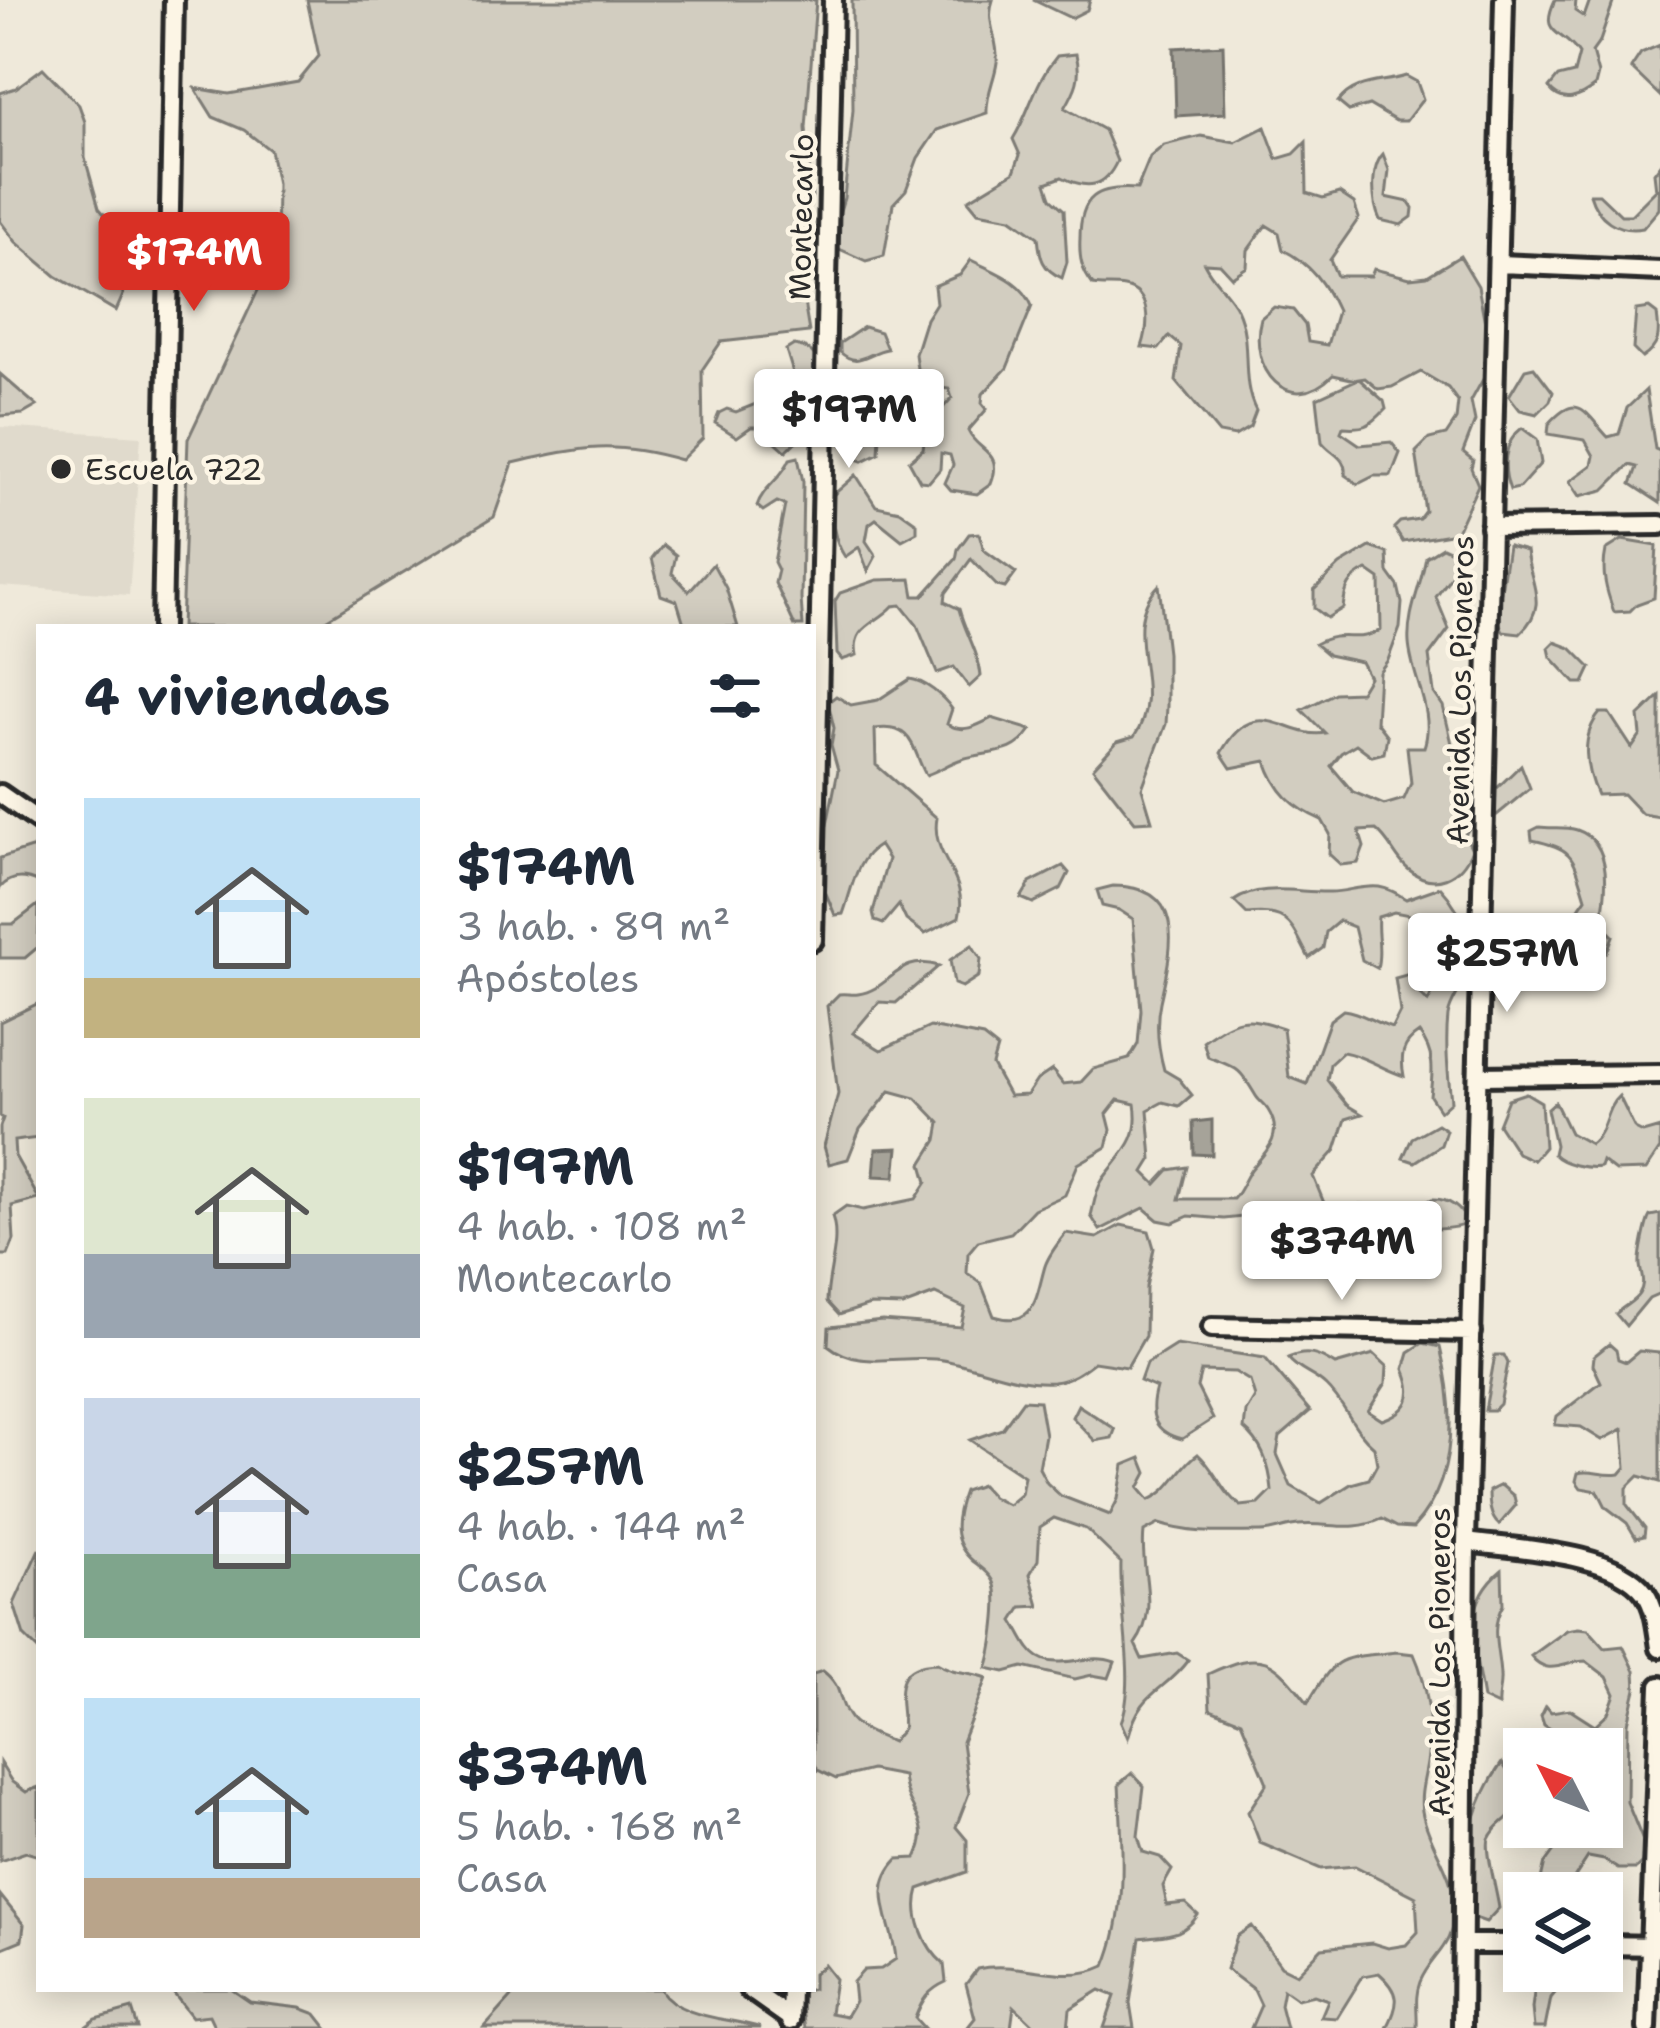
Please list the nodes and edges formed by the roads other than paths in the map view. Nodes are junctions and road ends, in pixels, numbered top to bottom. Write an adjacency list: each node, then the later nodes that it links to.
1 (174, 0): 8 (street)
2 (833, 0): 10 (street, Montecarlo)
3 (1504, 0): 4 (street, Avenida Los Pioneros)
4 (1500, 264): 5 (street); 7 (street, Avenida Los Pioneros)
5 (1660, 271)
6 (1660, 524): 7 (street)
7 (1490, 527): 13 (street, Avenida Los Pioneros)
8 (162, 624)
9 (0, 794): 11 (street)
10 (816, 799)
11 (36, 819)
12 (1660, 1074): 13 (street)
13 (1480, 1076): 15 (street, Avenida Los Pioneros)
14 (1212, 1327): 15 (street)
15 (1472, 1332): 16 (street, Avenida Los Pioneros)
16 (1466, 1542): 17 (street); 19 (street, Avenida Los Pioneros)
17 (1660, 1648)
18 (1660, 1686): 22 (street)
19 (1464, 1944): 20 (street); 26 (street, Avenida Los Pioneros)
20 (1503, 1944)
21 (1623, 1945): 22 (street)
22 (1656, 1946): 27 (street)
23 (752, 1992): 25 (street)
24 (791, 1992): 25 (street)
25 (790, 2023)
26 (1462, 2028)
27 (1647, 2028)

